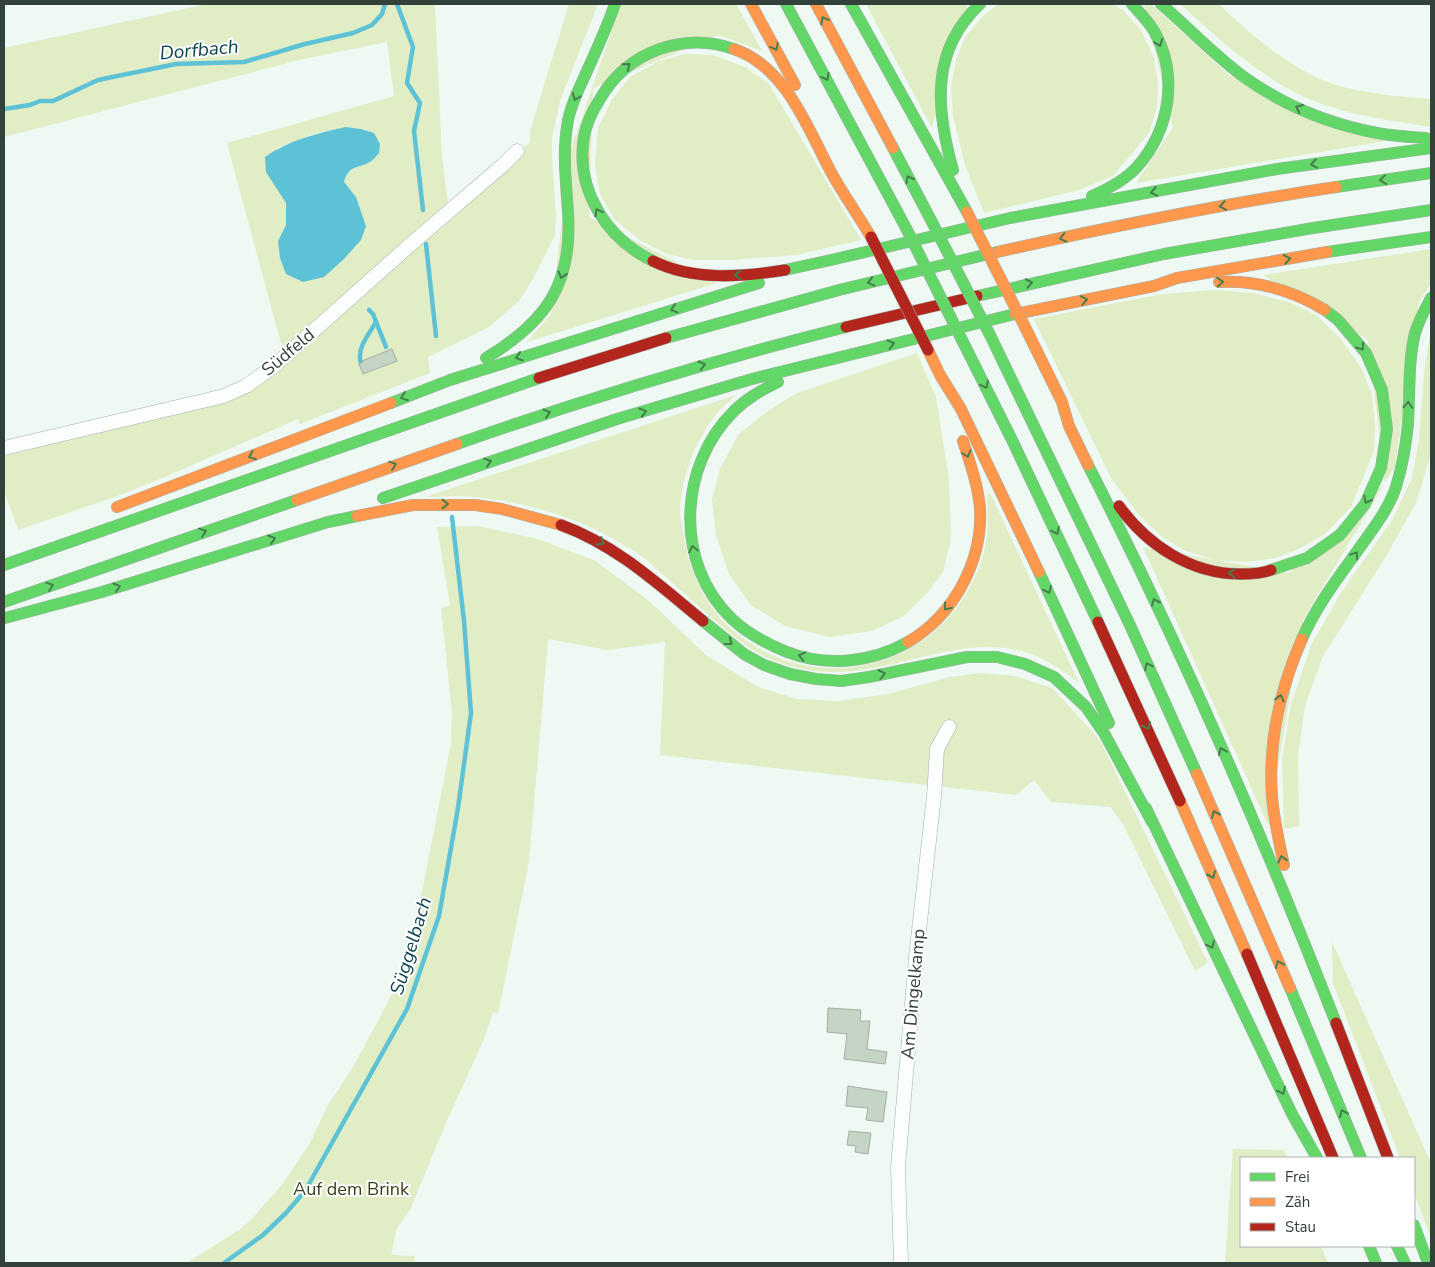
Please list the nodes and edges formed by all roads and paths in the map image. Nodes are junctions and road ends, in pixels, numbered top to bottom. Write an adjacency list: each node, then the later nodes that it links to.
1 (615, 4): 23 (highway, one-way to 23)
2 (752, 4): 16 (highway, one-way to 16)
3 (786, 4): 37 (highway, one-way to 37, bridge)
4 (816, 4): 38 (highway, one-way to 4, bridge)
5 (850, 4): 14 (highway)
6 (980, 4): 14 (highway)
7 (1132, 4): 15 (highway, one-way to 15)
8 (1161, 4): 9 (highway, one-way to 8)
9 (1431, 138)
10 (1431, 148): 15 (highway, one-way to 15)
11 (517, 151): 25 (street, Südfeld)
12 (1431, 173): 30 (highway, one-way to 30)
13 (1431, 210): 31 (highway, one-way to 13)
14 (967, 212): 24 (highway, bridge)
15 (1020, 216): 18 (highway)
16 (871, 237): 18 (highway, one-way to 16); 22 (highway, bridge)
17 (1431, 237): 19 (highway, one-way to 17)
18 (821, 263): 23 (highway, one-way to 23)
19 (1154, 286): 21 (highway, one-way to 19); 24 (highway, one-way to 24)
20 (1431, 298): 35 (highway, one-way to 20)
21 (844, 356): 22 (highway, one-way to 21); 27 (highway, one-way to 21)
22 (940, 375): 34 (highway, one-way to 34)
23 (450, 380): 26 (highway, one-way to 26)
24 (1062, 402): 35 (highway, one-way to 24)
25 (4, 448)
26 (106, 512)
27 (328, 522): 32 (highway, one-way to 27); 34 (highway, one-way to 34)
28 (19, 549): 29 (highway)
29 (4, 560)
30 (4, 565)
31 (4, 602)
32 (4, 618)
33 (949, 728): 43 (street, Am Dingelkamp)
34 (1152, 822): 36 (highway, one-way to 36)
35 (1309, 956): 39 (highway)
36 (1316, 1157)
37 (1332, 1157)
38 (1361, 1157)
39 (1388, 1157)
40 (1415, 1228): 46 (highway)
41 (1368, 1247): 44 (highway)
42 (1397, 1247): 45 (highway)
43 (901, 1263)
44 (1376, 1263)
45 (1404, 1263)
46 (1428, 1263)

